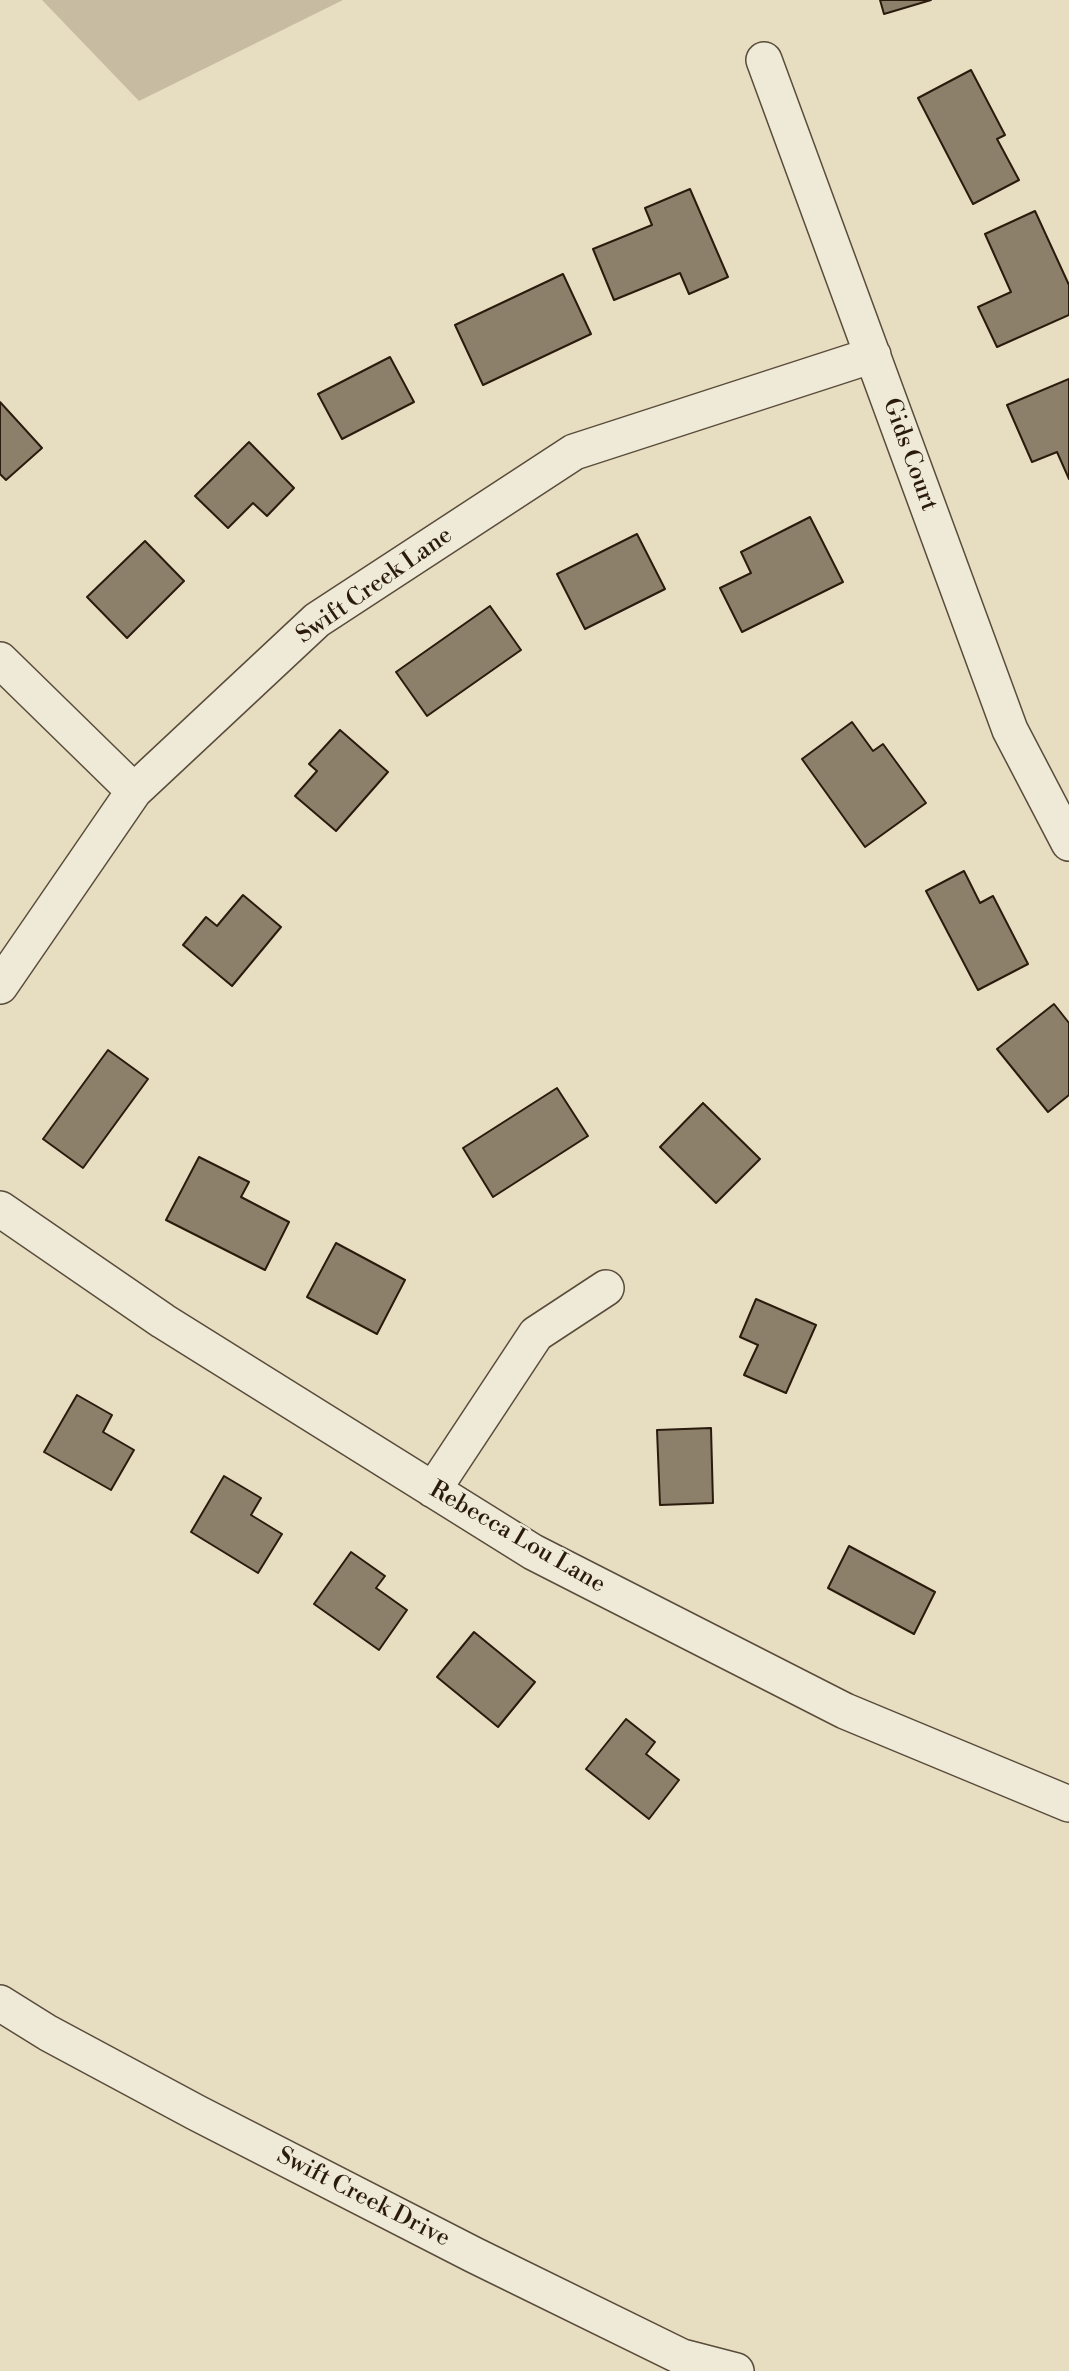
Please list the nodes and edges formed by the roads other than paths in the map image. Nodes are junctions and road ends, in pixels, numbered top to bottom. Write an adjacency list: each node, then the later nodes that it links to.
1 (764, 60): 2 (street, Gids Court)
2 (873, 355): 4 (street, Swift Creek Lane); 5 (street, Gids Court)
3 (0, 660): 4 (street)
4 (134, 791): 6 (street, Swift Creek Lane)
5 (1069, 843)
6 (0, 986)
7 (0, 1209): 9 (street, Rebecca Lou Lane)
8 (606, 1288): 9 (street)
9 (433, 1490): 10 (street, Rebecca Lou Lane)
10 (1069, 1804)
11 (0, 2003): 12 (street, Swift Creek Drive)
12 (680, 2364): 13 (street, Swift Creek Drive)
13 (736, 2371)

